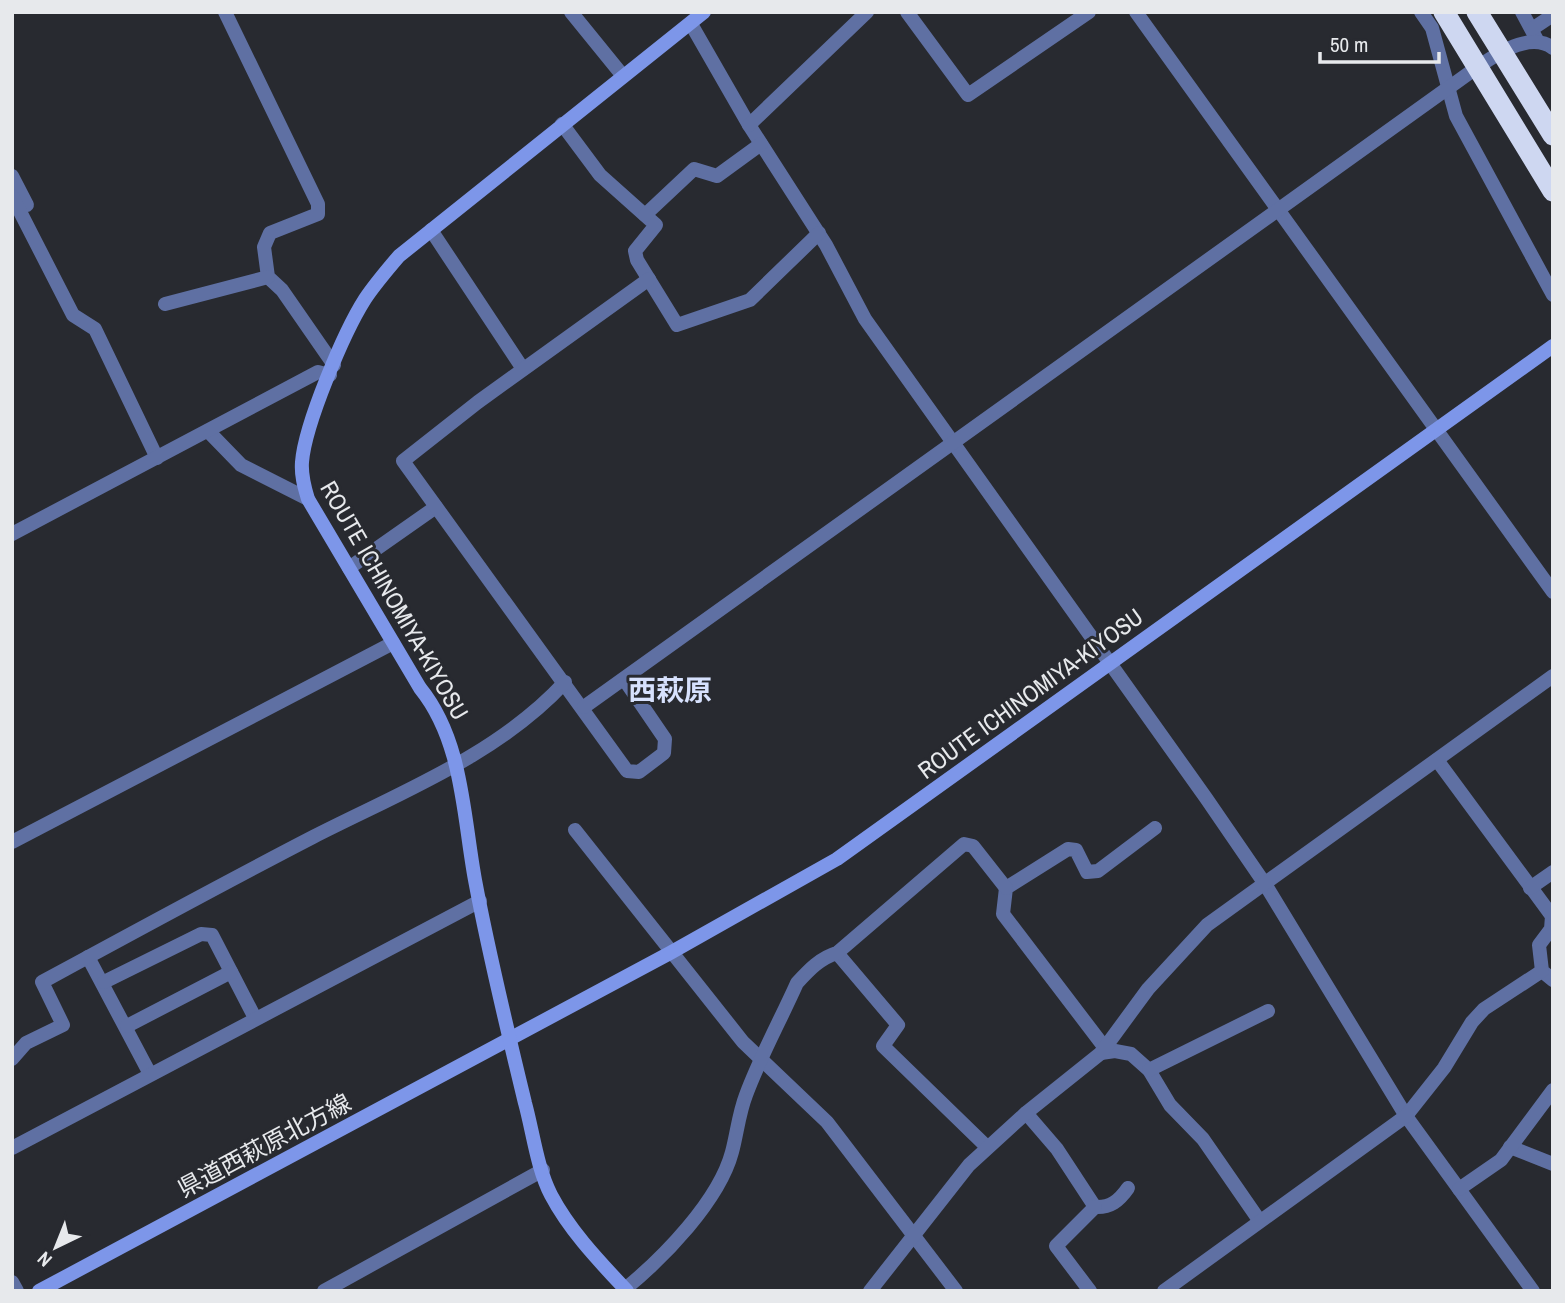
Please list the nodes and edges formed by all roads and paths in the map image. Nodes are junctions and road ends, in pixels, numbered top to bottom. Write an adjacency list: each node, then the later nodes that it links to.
1 (225, 12): 30 (street)
2 (572, 12): 16 (street)
3 (704, 12): 13 (main road, ROUTE ICHINOMIYA-KIYOSU)
4 (907, 12): 5 (street)
5 (1089, 12)
6 (1136, 12): 25 (street)
7 (1421, 12): 17 (street)
8 (1444, 12): 23 (highway)
9 (1477, 12): 20 (highway)
10 (1522, 12): 14 (street)
11 (857, 15): 19 (street)
12 (1553, 15): 14 (street)
13 (691, 24): 16 (main road, ROUTE ICHINOMIYA-KIYOSU); 19 (street)
14 (1535, 35): 15 (street); 17 (street)
15 (1553, 48)
16 (622, 76): 18 (main road, ROUTE ICHINOMIYA-KIYOSU)
17 (1448, 88): 25 (street); 32 (street)
18 (562, 124): 26 (street); 28 (main road, ROUTE ICHINOMIYA-KIYOSU)
19 (749, 125): 21 (street)
20 (1553, 135)
21 (761, 144): 26 (street); 29 (street)
22 (12, 176): 27 (street)
23 (1553, 191)
24 (12, 196): 27 (street)
25 (1279, 210): 37 (street); 39 (street)
26 (645, 215): 31 (street)
27 (22, 218): 40 (street)
28 (431, 230): 35 (street); 36 (main road, ROUTE ICHINOMIYA-KIYOSU)
29 (819, 233): 31 (street); 39 (street)
30 (268, 277): 33 (street); 36 (street)
31 (649, 279): 35 (street)
32 (1553, 295)
33 (165, 304)
34 (1553, 346): 37 (main road, ROUTE ICHINOMIYA-KIYOSU)
35 (523, 369): 42 (street)
36 (332, 370): 38 (street); 41 (main road, ROUTE ICHINOMIYA-KIYOSU)
37 (1437, 430): 45 (street); 48 (main road, ROUTE ICHINOMIYA-KIYOSU)
38 (208, 431): 40 (street); 41 (street)
39 (952, 444): 48 (street); 51 (street)
40 (157, 458): 43 (street)
41 (308, 499): 44 (main road, ROUTE ICHINOMIYA-KIYOSU)
42 (436, 507): 44 (street); 52 (street)
43 (12, 534)
44 (349, 568): 46 (main road, ROUTE ICHINOMIYA-KIYOSU)
45 (1553, 592)
46 (393, 643): 55 (main road, ROUTE ICHINOMIYA-KIYOSU); 58 (street)
47 (12, 658): 50 (path)
48 (1108, 664): 60 (street); 64 (main road, ROUTE ICHINOMIYA-KIYOSU)
49 (1553, 676): 54 (street)
50 (12, 677)
51 (624, 679): 53 (street); 53 (street)
52 (565, 682): 53 (street); 55 (street)
53 (584, 707)
54 (1437, 760): 60 (street); 62 (street)
55 (455, 764): 63 (main road, ROUTE ICHINOMIYA-KIYOSU); 66 (street)
56 (1155, 828): 61 (street)
57 (575, 830): 64 (street)
58 (12, 842)
59 (1553, 873): 62 (street)
60 (1265, 884): 74 (street); 81 (street)
61 (1006, 888): 65 (street); 74 (street)
62 (1531, 888): 68 (street)
63 (480, 901): 71 (street); 73 (main road, ROUTE ICHINOMIYA-KIYOSU)
64 (670, 953): 73 (main road, ROUTE ICHINOMIYA-KIYOSU); 76 (street)
65 (837, 953): 76 (street); 82 (street)
66 (88, 957): 69 (street); 75 (street)
67 (231, 972): 69 (street); 71 (street); 72 (street)
68 (1548, 975): 81 (street)
69 (104, 982): 72 (street)
70 (1268, 1011): 77 (street)
71 (255, 1018): 78 (street)
72 (127, 1027): 78 (street)
73 (509, 1038): 86 (main road, ROUTE ICHINOMIYA-KIYOSU); 95 (main road, 県道西萩原北方線)
74 (1103, 1051): 77 (street); 80 (street)
75 (12, 1059)
76 (762, 1062): 91 (street); 93 (street)
77 (1149, 1070): 90 (street)
78 (150, 1074): 84 (street)
79 (1553, 1090): 83 (street)
80 (1026, 1113): 82 (street); 89 (street)
81 (1406, 1116): 88 (street); 90 (street)
82 (988, 1147): 91 (street)
83 (1510, 1147): 85 (street); 88 (street)
84 (12, 1148)
85 (1553, 1164)
86 (543, 1170): 93 (main road, ROUTE ICHINOMIYA-KIYOSU); 96 (street)
87 (1128, 1188): 89 (street)
88 (1459, 1189): 101 (street)
89 (1095, 1207): 99 (street)
90 (1259, 1220): 100 (street)
91 (912, 1235): 97 (street); 98 (street)
92 (12, 1282): 94 (street)
93 (626, 1290)
94 (17, 1291)
95 (39, 1291)
96 (324, 1291)
97 (870, 1291)
98 (956, 1291)
99 (1090, 1291)
100 (1164, 1291)
101 (1533, 1291)

